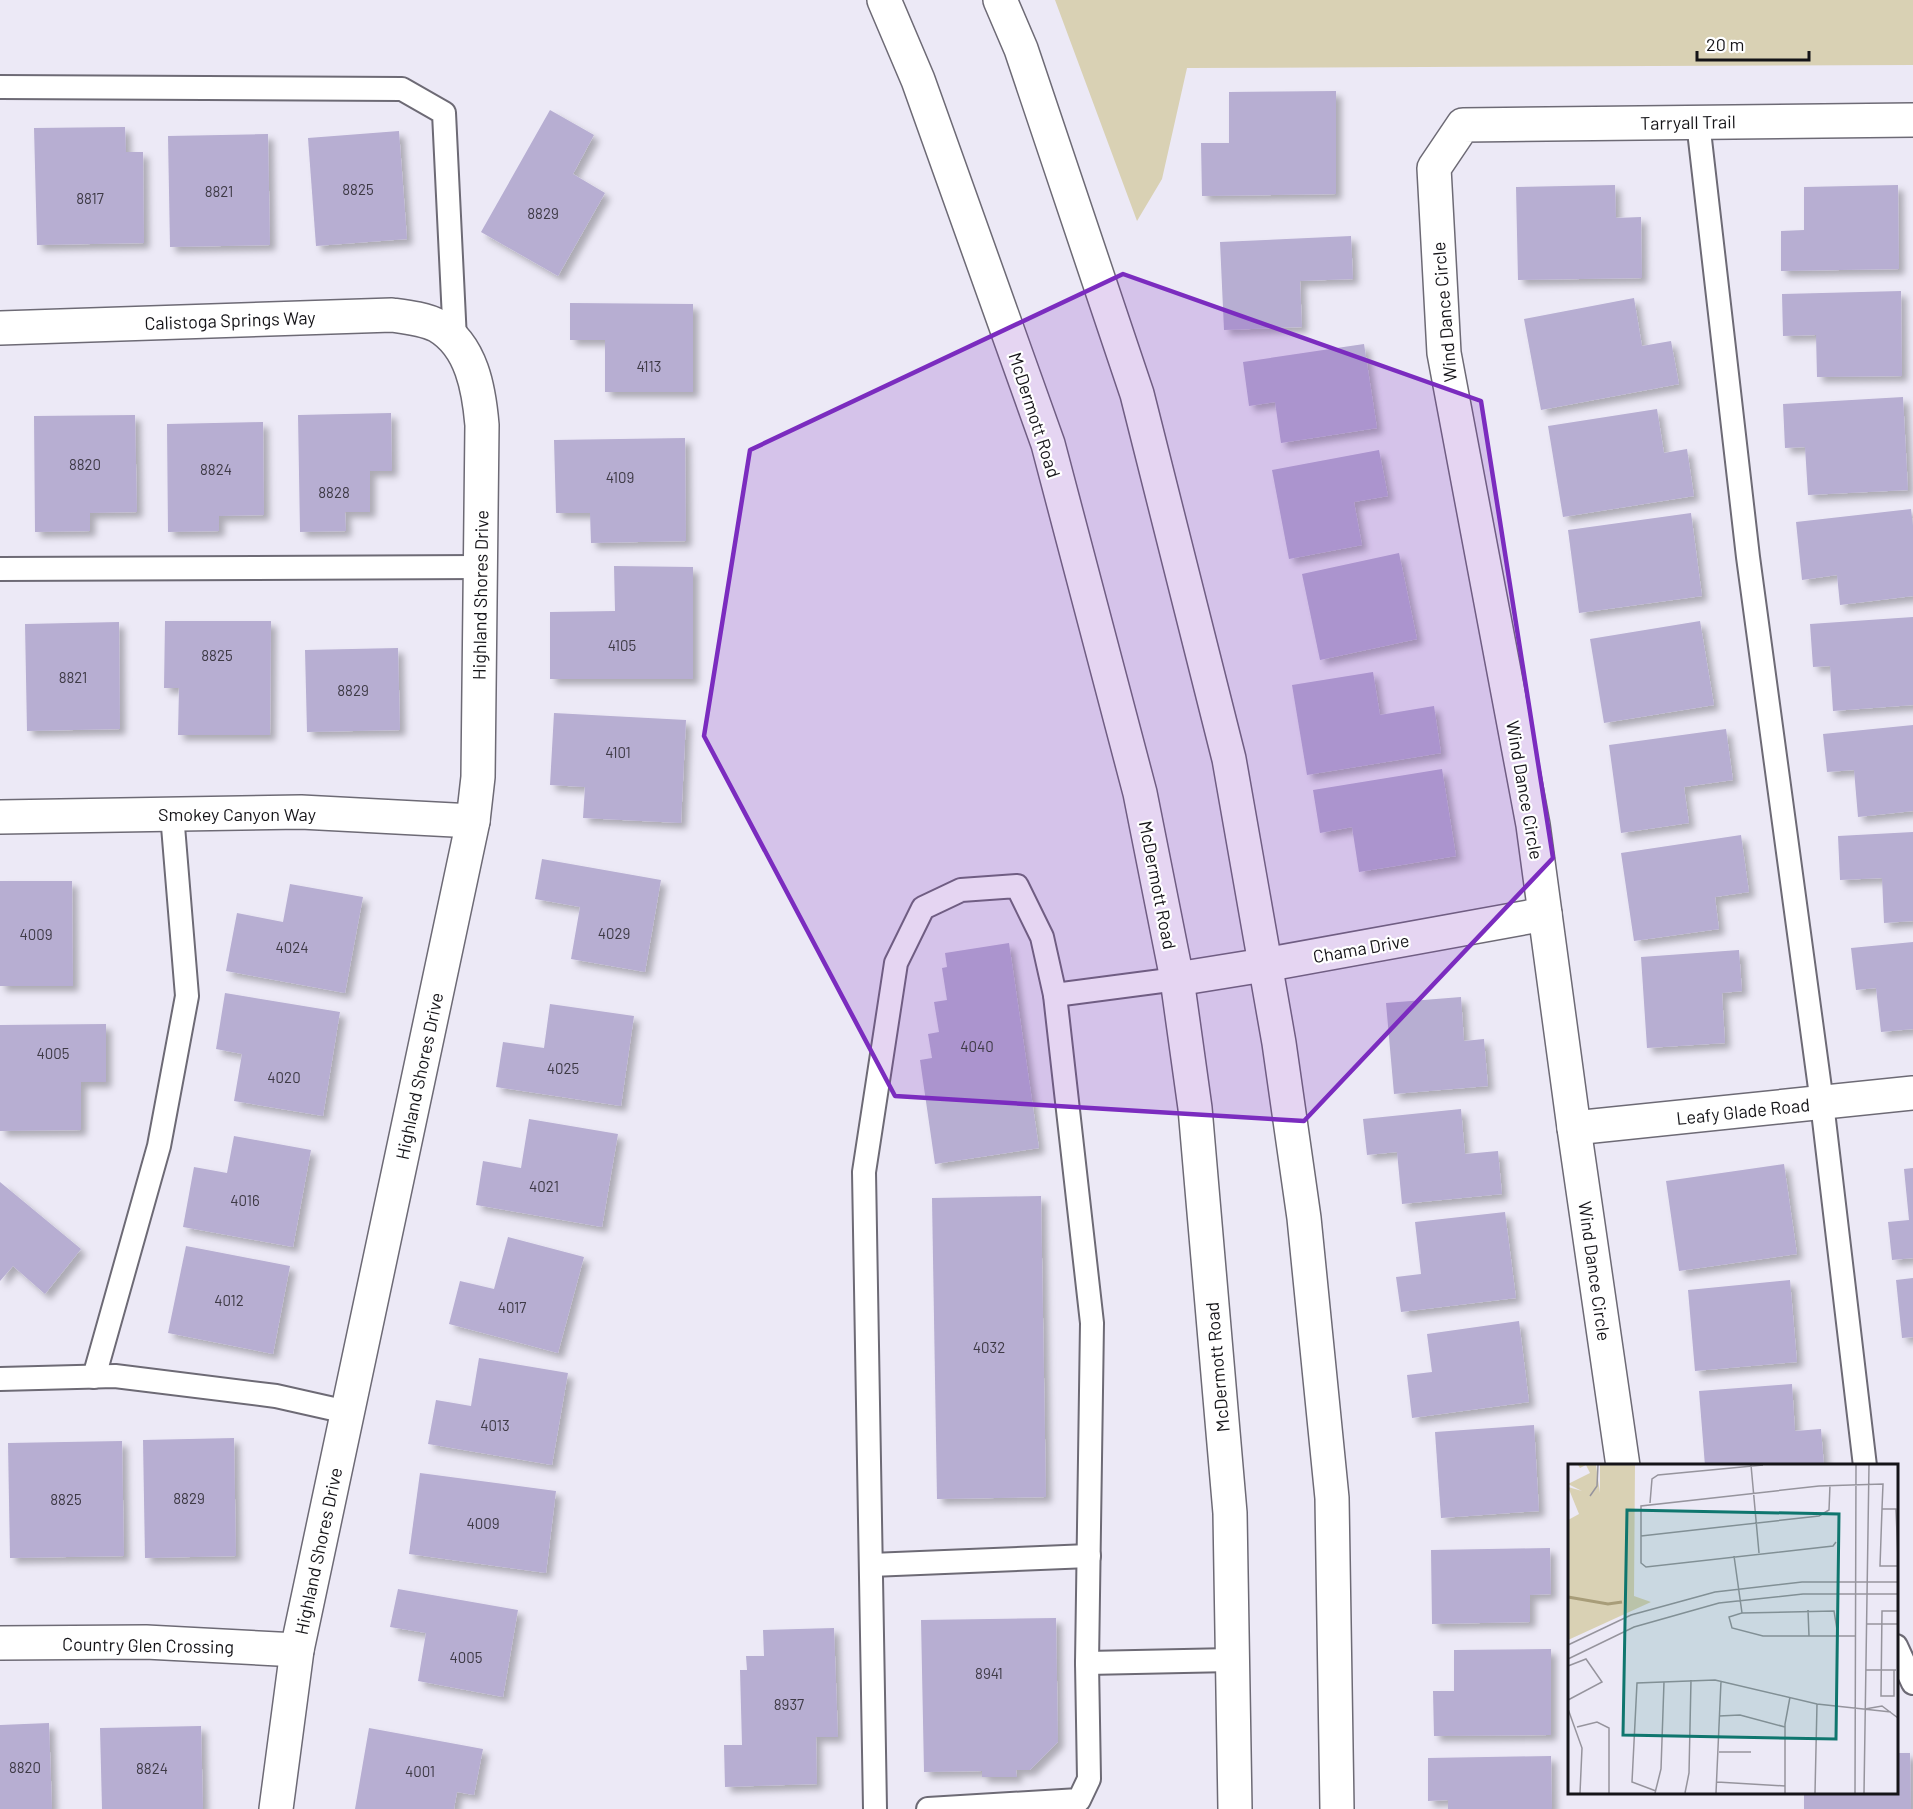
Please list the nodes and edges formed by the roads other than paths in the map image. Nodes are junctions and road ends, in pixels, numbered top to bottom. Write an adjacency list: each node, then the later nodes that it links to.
1 (884, 0): 16 (street, McDermott Road)
2 (1000, 0): 15 (street)
3 (0, 87): 8 (lane)
4 (1913, 120): 5 (street, Tarryall Trail)
5 (1698, 122): 6 (street, Tarryall Trail); 19 (lane)
6 (1463, 125): 14 (street, Wind Dance Circle)
7 (0, 328): 8 (street, Calistoga Springs Way)
8 (455, 340): 9 (street, Highland Shores Drive)
9 (480, 567): 10 (lane); 13 (street, Highland Shores Drive)
10 (0, 569)
11 (172, 814): 12 (street, Smokey Canyon Way); 13 (street, Smokey Canyon Way); 21 (lane)
12 (0, 817)
13 (473, 821): 23 (street, Highland Shores Drive)
14 (1545, 914): 15 (street, Chama Drive); 20 (street, Wind Dance Circle)
15 (1264, 965): 16 (street, Chama Drive); 38 (street)
16 (1177, 979): 17 (lane); 31 (street, McDermott Road)
17 (1055, 995): 26 (lane); 27 (lane)
18 (1913, 1093): 19 (street, Leafy Glade Road)
19 (1822, 1102): 20 (street, Leafy Glade Road); 25 (lane)
20 (1574, 1128): 24 (street, Wind Dance Circle)
21 (94, 1377): 22 (lane); 23 (lane)
22 (0, 1379)
23 (347, 1412): 29 (street, Highland Shores Drive)
24 (1623, 1464)
25 (1865, 1464)
26 (1089, 1556): 27 (lane); 32 (lane)
27 (871, 1565): 35 (lane)
28 (0, 1643): 29 (street, Country Glen Crossing)
29 (297, 1650): 34 (street, Highland Shores Drive)
30 (1898, 1650): 33 (lane)
31 (1232, 1660): 32 (lane); 37 (street, McDermott Road)
32 (1087, 1663): 36 (lane)
33 (1913, 1683)
34 (276, 1809)
35 (875, 1809)
36 (928, 1809)
37 (1235, 1809)
38 (1337, 1809)

